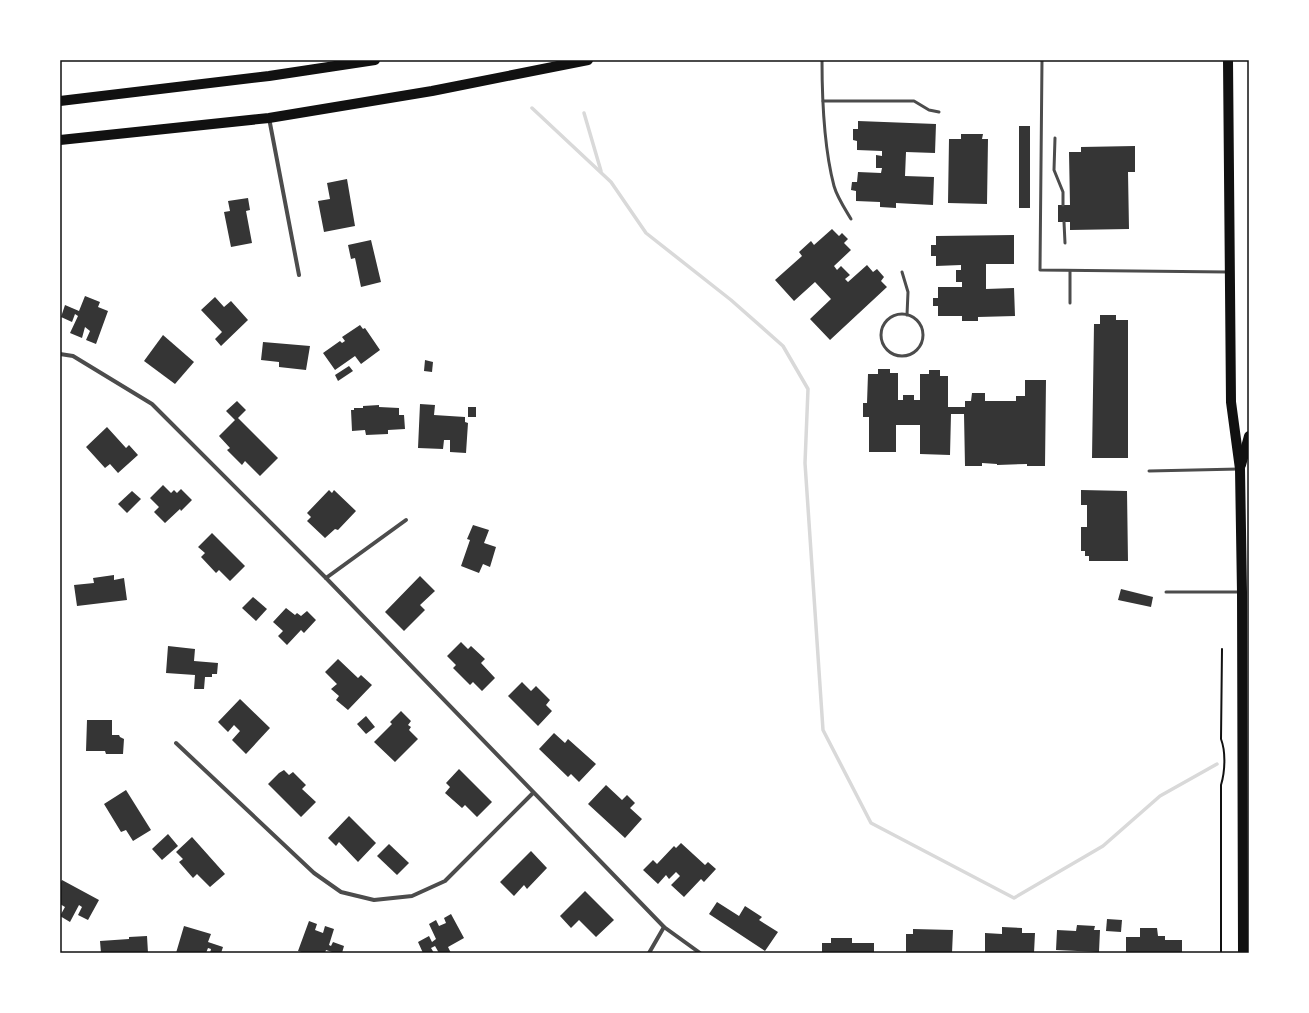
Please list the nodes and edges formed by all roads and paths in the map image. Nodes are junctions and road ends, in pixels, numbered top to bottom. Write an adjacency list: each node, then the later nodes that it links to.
1 (375, 60): 6 (main road)
2 (588, 60): 9 (main road)
3 (822, 60): 7 (lane)
4 (1042, 60): 16 (lane)
5 (1228, 60): 18 (main road)
6 (60, 101)
7 (823, 101): 8 (lane); 13 (lane)
8 (939, 112)
9 (269, 118): 11 (main road); 19 (street)
10 (1054, 138): 12 (lane)
11 (60, 140)
12 (1063, 205)
13 (851, 219)
14 (1064, 222): 15 (lane)
15 (1065, 243)
16 (1070, 271): 18 (lane); 20 (lane)
17 (902, 272): 21 (lane)
18 (1229, 272): 24 (main road)
19 (299, 275)
20 (1070, 303)
21 (907, 315): 21 (lane)
22 (60, 354): 27 (street)
23 (1249, 436): 24 (main road)
24 (1240, 469): 25 (lane); 29 (main road)
25 (1149, 471)
26 (406, 520): 27 (street)
27 (326, 578): 32 (street)
28 (1166, 592): 29 (lane)
29 (1242, 592): 37 (main road)
30 (1222, 649): 36 (path)
31 (176, 743): 32 (street)
32 (533, 793): 33 (street)
33 (664, 927): 34 (street); 35 (street)
34 (649, 953)
35 (700, 953)
36 (1221, 953)
37 (1243, 953)

